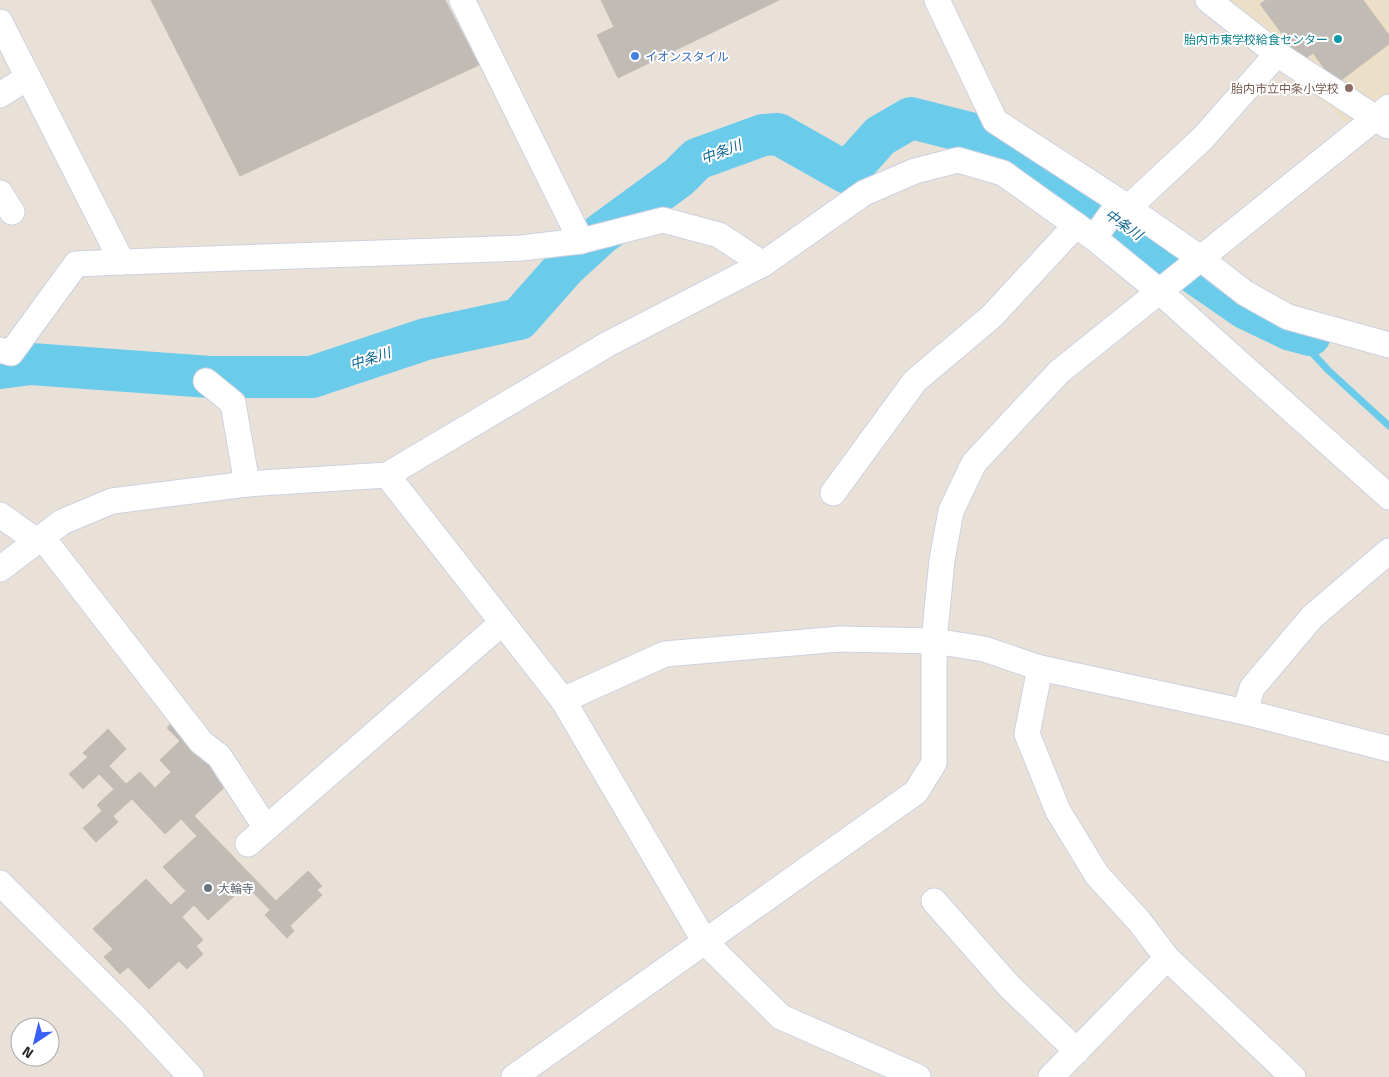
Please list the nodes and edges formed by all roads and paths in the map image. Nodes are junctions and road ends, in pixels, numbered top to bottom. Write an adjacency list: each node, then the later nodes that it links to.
1 (462, 0): 11 (street)
2 (937, 0): 9 (street)
3 (1208, 0): 5 (street)
4 (0, 22): 6 (street)
5 (1277, 54): 8 (street); 9 (street)
6 (27, 78): 7 (street); 13 (street)
7 (0, 95)
8 (1385, 117): 12 (street)
9 (1124, 204): 10 (street); 12 (street)
10 (1085, 231): 14 (street); 15 (street); 21 (street)
11 (581, 241): 13 (street); 14 (street)
12 (1200, 258): 15 (street); 16 (street)
13 (122, 262): 17 (street)
14 (763, 264): 19 (street)
15 (1159, 291): 22 (street); 28 (street)
16 (1389, 345)
17 (0, 350)
18 (206, 381): 20 (street)
19 (387, 475): 20 (street); 27 (street)
20 (246, 484): 24 (street)
21 (833, 493)
22 (1389, 498)
23 (0, 515): 24 (street)
24 (39, 539): 26 (street); 27 (street)
25 (1389, 551): 31 (street)
26 (0, 569)
27 (502, 623): 30 (street)
28 (934, 641): 29 (street); 30 (street); 35 (street)
29 (1040, 668): 31 (street); 36 (street)
30 (563, 700): 35 (street)
31 (1244, 712): 32 (street)
32 (1389, 749)
33 (0, 883): 38 (street)
34 (934, 901): 37 (street)
35 (705, 942): 39 (street); 40 (street)
36 (1167, 958): 37 (street); 42 (street)
37 (1077, 1051): 41 (street)
38 (190, 1077)
39 (514, 1077)
40 (918, 1077)
41 (1051, 1077)
42 (1293, 1077)

